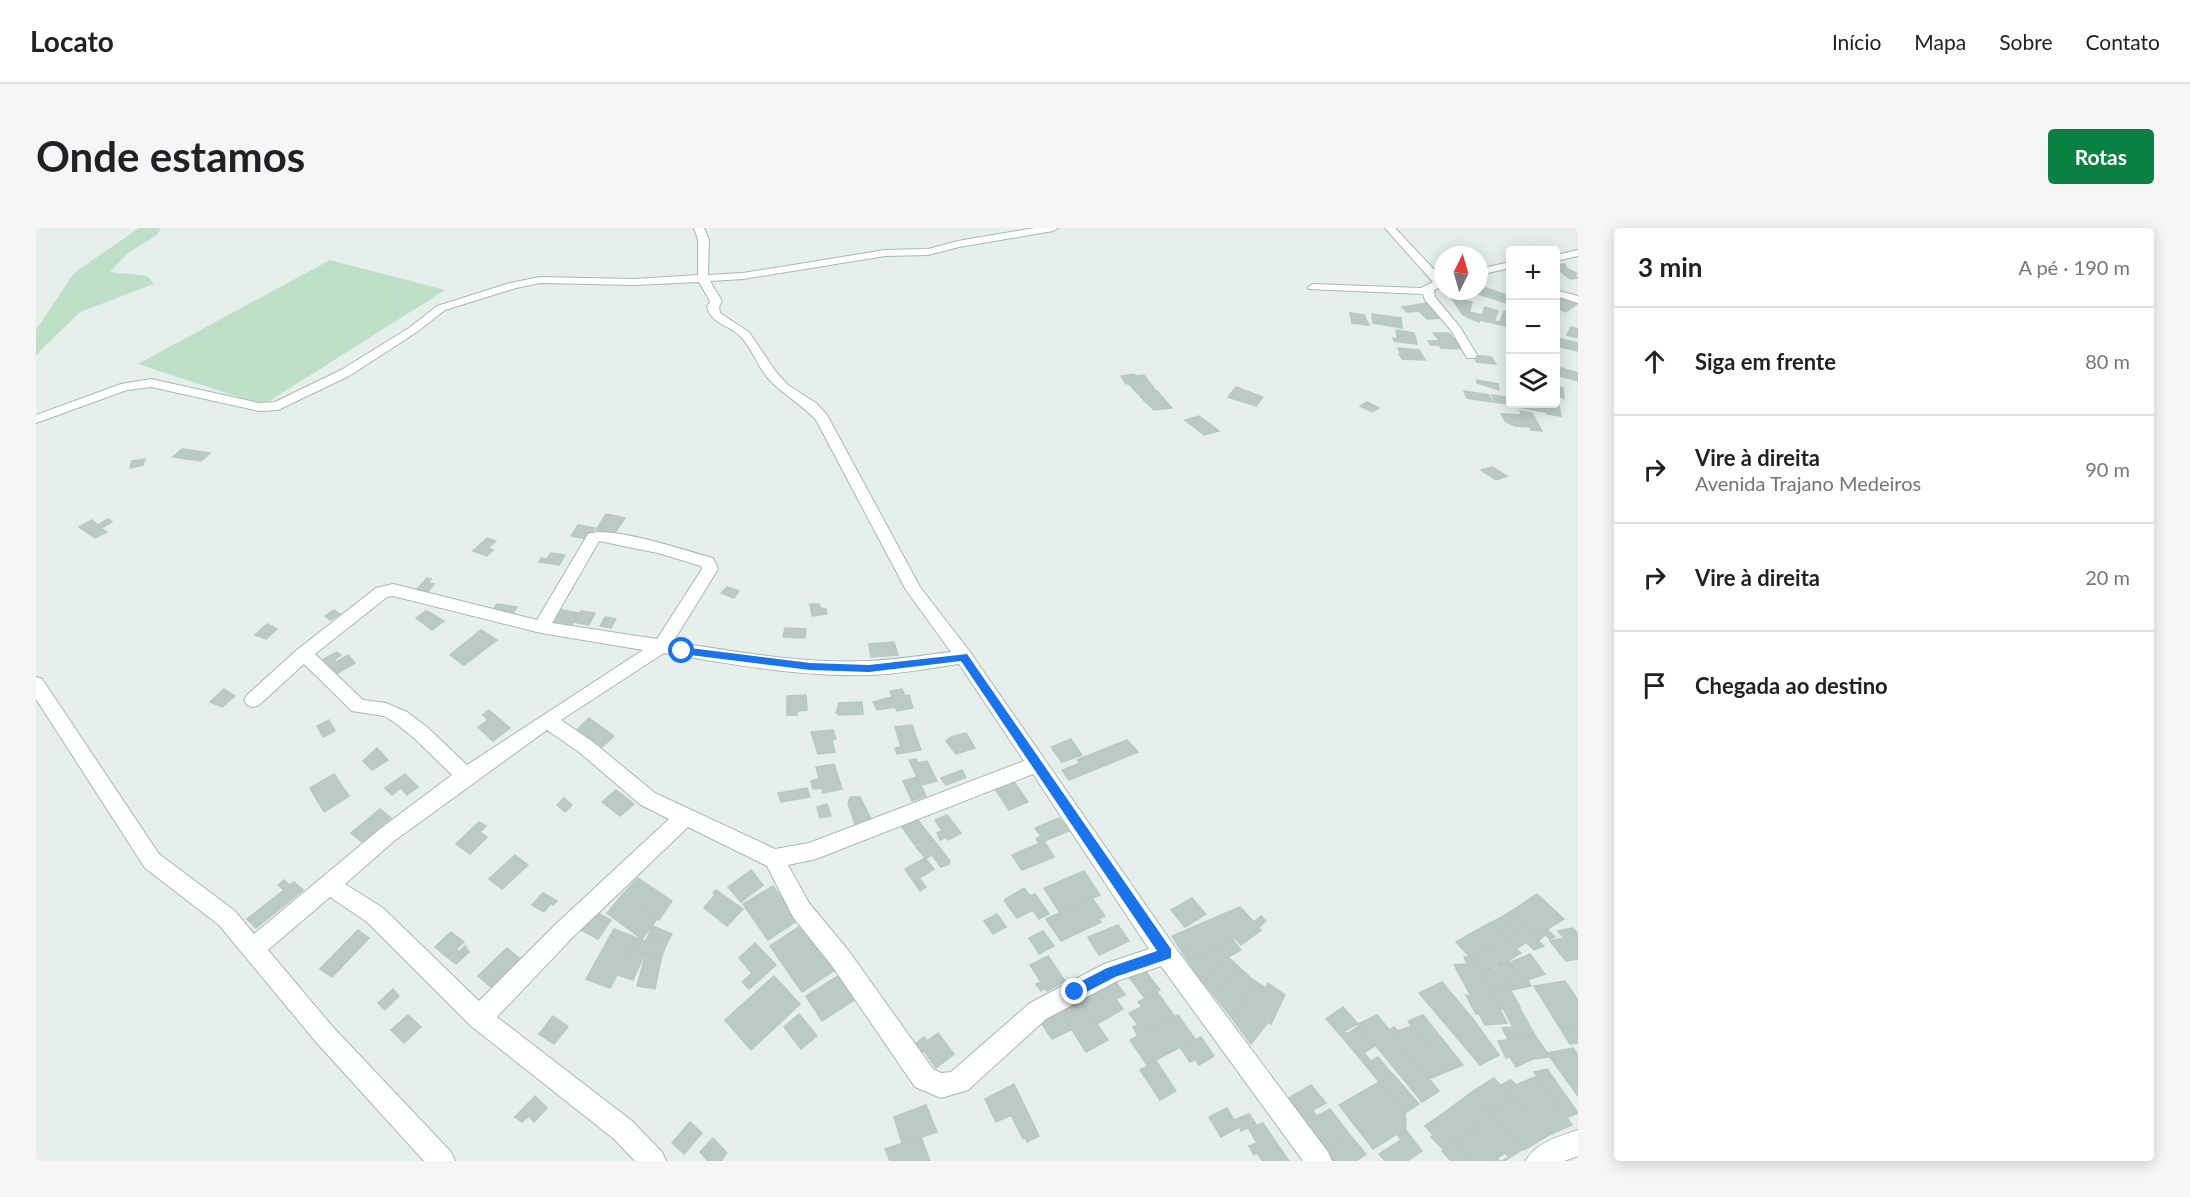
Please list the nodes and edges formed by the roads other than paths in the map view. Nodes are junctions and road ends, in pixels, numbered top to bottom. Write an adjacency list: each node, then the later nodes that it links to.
1 (699, 228): 9 (street)
2 (1053, 228): 9 (street)
3 (1390, 228): 8 (street)
4 (1578, 253): 5 (street)
5 (1560, 257)
6 (1506, 267): 7 (street)
7 (1488, 269)
8 (1434, 275)
9 (704, 279): 16 (street); 20 (street)
10 (1434, 286): 12 (street)
11 (1313, 287): 12 (street)
12 (1428, 289): 15 (street)
13 (1560, 294): 14 (street)
14 (1578, 300)
15 (1471, 355)
16 (36, 419)
17 (541, 627): 18 (street); 18 (street); 19 (street)
18 (661, 647): 20 (street); 23 (street)
19 (304, 654): 22 (street); 25 (street)
20 (964, 657): 24 (street)
21 (36, 684): 29 (street)
22 (253, 700)
23 (548, 720): 25 (street); 26 (street)
24 (1037, 764): 27 (street); 30 (street)
25 (466, 776): 28 (street)
26 (686, 816): 27 (street); 31 (street)
27 (774, 859): 30 (street)
28 (329, 885): 29 (street); 31 (street)
29 (253, 949): 33 (street)
30 (1166, 954): 35 (street)
31 (479, 1018): 34 (street)
32 (1570, 1151): 36 (street)
33 (442, 1161)
34 (653, 1161)
35 (1319, 1161)
36 (1539, 1161)

